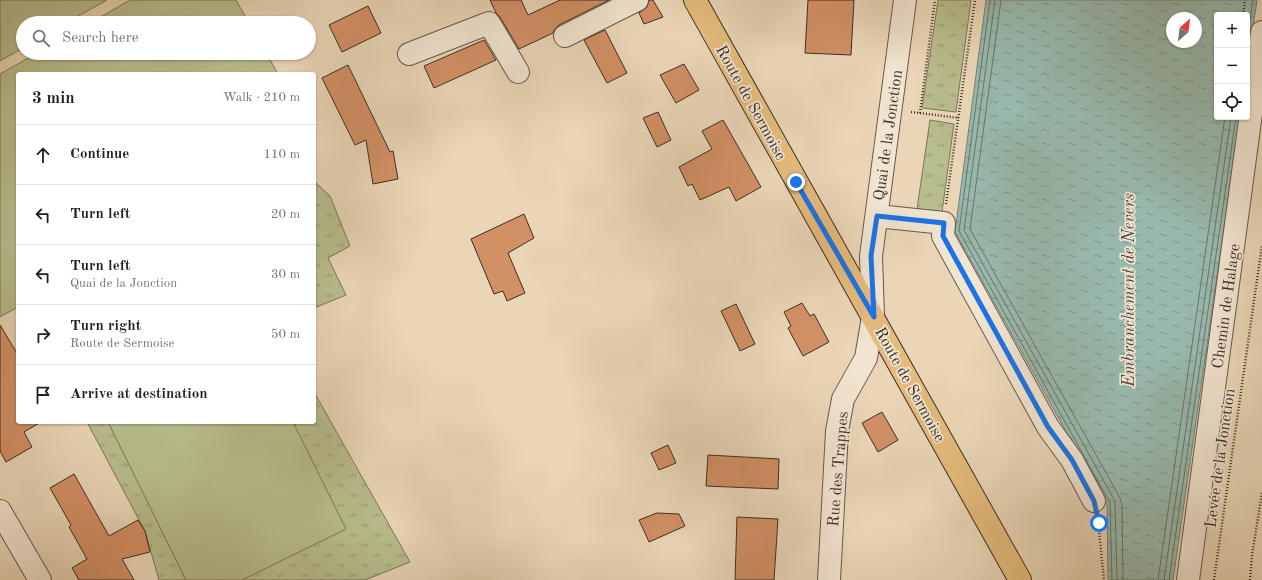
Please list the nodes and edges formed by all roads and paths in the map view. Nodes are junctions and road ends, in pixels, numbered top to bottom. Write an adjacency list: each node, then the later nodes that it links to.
1 (637, 0): 9 (street)
2 (695, 0): 18 (main road, Route de Sermoise)
3 (905, 0): 12 (street, Quai de la Jonction)
4 (935, 0): 13 (path)
5 (975, 0): 14 (path)
6 (1245, 0): 7 (path)
7 (1243, 12)
8 (1262, 32): 26 (street, Chemin de Halage)
9 (565, 36)
10 (409, 54): 11 (street)
11 (518, 72)
12 (891, 110): 13 (path); 15 (street, Quai de la Jonction)
13 (920, 113): 14 (path)
14 (959, 118): 16 (path)
15 (877, 216): 16 (street); 18 (street, Quai de la Jonction)
16 (944, 223): 20 (street)
17 (1262, 245): 27 (path, Levée de la Jonction)
18 (874, 317): 23 (street, Rue des Trappes); 24 (main road, Route de Sermoise)
19 (1262, 493): 28 (path)
20 (1094, 501): 25 (path)
21 (0, 511): 22 (street)
22 (40, 580)
23 (829, 580)
24 (1020, 580)
25 (1104, 580)
26 (1188, 580)
27 (1214, 580)
28 (1250, 580)

